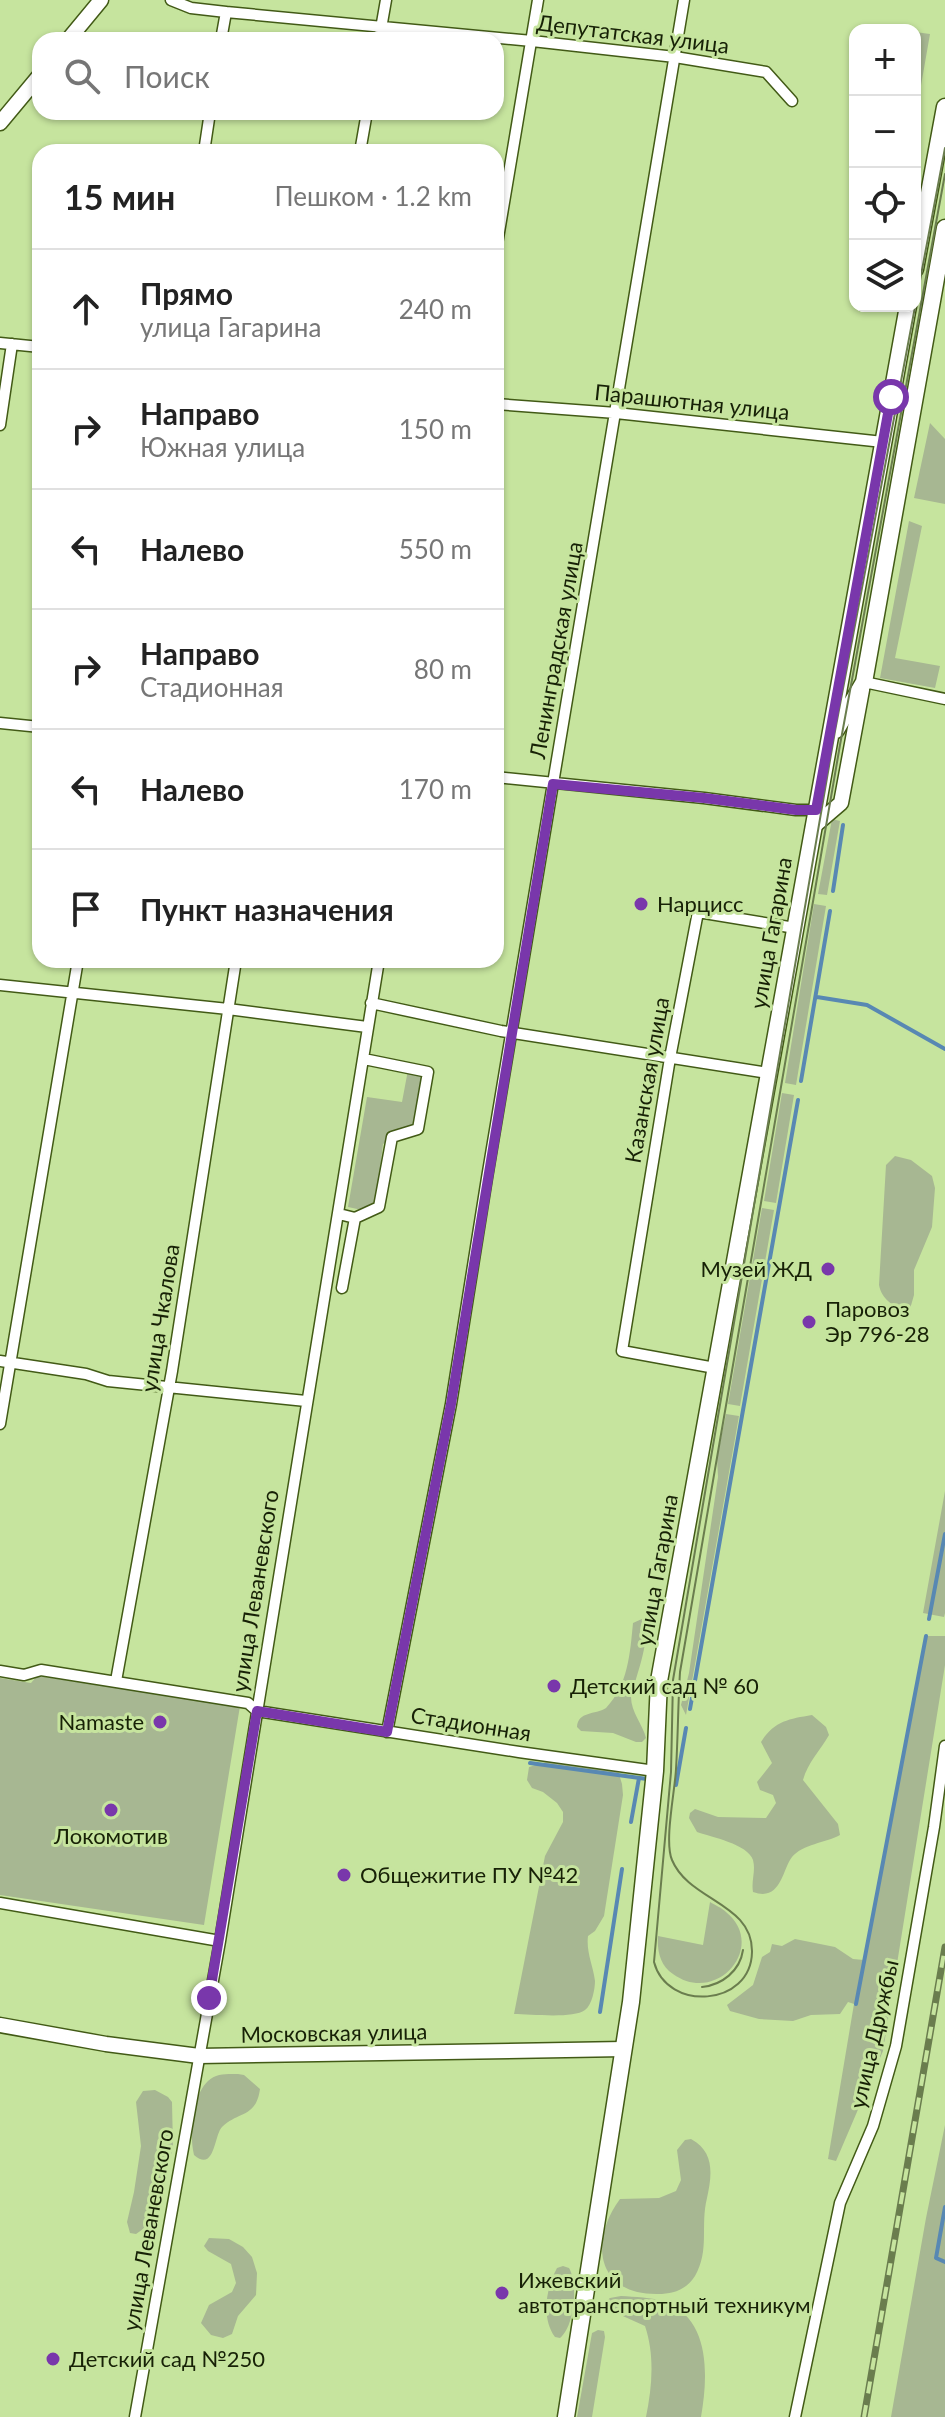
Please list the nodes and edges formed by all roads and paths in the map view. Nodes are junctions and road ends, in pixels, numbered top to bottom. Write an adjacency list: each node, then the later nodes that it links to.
1 (101, 0): 8 (street)
2 (171, 0): 6 (street, Депутатская улица)
3 (386, 0): 7 (street)
4 (538, 0): 13 (street)
5 (684, 0): 14 (street, Ленинградская улица)
6 (226, 12): 7 (street, Депутатская улица); 9 (street)
7 (381, 26): 10 (street); 11 (street, Депутатская улица)
8 (75, 32)
9 (222, 32)
10 (380, 32)
11 (441, 32)
12 (504, 38): 13 (street, Депутатская улица)
13 (532, 41): 14 (street, Депутатская улица); 23 (street)
14 (675, 57): 16 (street, Депутатская улица); 30 (street, Ленинградская улица)
15 (32, 85): 20 (street)
16 (792, 101)
17 (945, 107): 25 (main road)
18 (209, 120): 21 (street)
19 (366, 120): 22 (street)
20 (0, 123)
21 (205, 144)
22 (361, 144)
23 (504, 204)
24 (945, 228): 33 (main road, улица Гагарина)
25 (920, 240)
26 (907, 312): 32 (main road, улица Гагарина)
27 (6, 343): 28 (street); 31 (street)
28 (32, 346)
29 (504, 405): 30 (street, Парашютная улица)
30 (616, 413): 32 (street, Парашютная улица); 39 (street, Ленинградская улица)
31 (0, 425)
32 (883, 442): 37 (main road, улица Гагарина)
33 (864, 682): 34 (street); 37 (main road, улица Гагарина); 41 (street)
34 (945, 699)
35 (0, 723): 36 (street)
36 (32, 726)
37 (830, 737): 40 (main road, улица Гагарина)
38 (504, 778): 39 (street)
39 (553, 784): 40 (street); 51 (street, Ленинградская улица)
40 (816, 810): 41 (main road, улица Гагарина)
41 (813, 827): 42 (main road, улица Гагарина)
42 (795, 928): 52 (street, Казанская улица); 54 (main road, улица Гагарина)
43 (77, 968): 47 (street)
44 (235, 968): 49 (street, улица Чкалова)
45 (378, 968): 48 (street, улица Леваневского)
46 (0, 985): 47 (street)
47 (73, 992): 49 (street); 58 (street)
48 (371, 1003): 50 (street, улица Леваневского); 51 (street)
49 (228, 1009): 50 (street); 60 (street, улица Чкалова)
50 (367, 1027): 53 (street, улица Леваневского)
51 (512, 1033): 52 (street); 66 (street, Ленинградская улица)
52 (670, 1058): 54 (street); 59 (street, Казанская улица)
53 (364, 1059): 55 (street, улица Леваневского); 56 (street)
54 (768, 1073): 59 (main road, улица Гагарина)
55 (339, 1214): 56 (street); 61 (street, улица Леваневского)
56 (355, 1218): 57 (street)
57 (342, 1288)
58 (5, 1361): 60 (street); 62 (street)
59 (715, 1368): 68 (main road, улица Гагарина)
60 (170, 1386): 61 (street); 64 (street, улица Чкалова)
61 (306, 1401): 65 (street, улица Леваневского)
62 (0, 1424)
63 (0, 1671): 64 (street, Стадионная)
64 (116, 1681): 65 (street, Стадионная)
65 (257, 1711): 66 (street, Стадионная); 70 (street, улица Леваневского)
66 (387, 1732): 68 (street, Стадионная)
67 (945, 1746): 76 (street, улица Дружбы)
68 (655, 1771): 72 (main road, улица Гагарина)
69 (0, 1903): 70 (street)
70 (220, 1941): 73 (street, улица Леваневского)
71 (0, 2025): 73 (street, Московская улица)
72 (624, 2049): 73 (street, Московская улица); 75 (main road, улица Гагарина)
73 (199, 2056): 74 (street, улица Леваневского)
74 (135, 2417)
75 (566, 2417)
76 (795, 2417)

